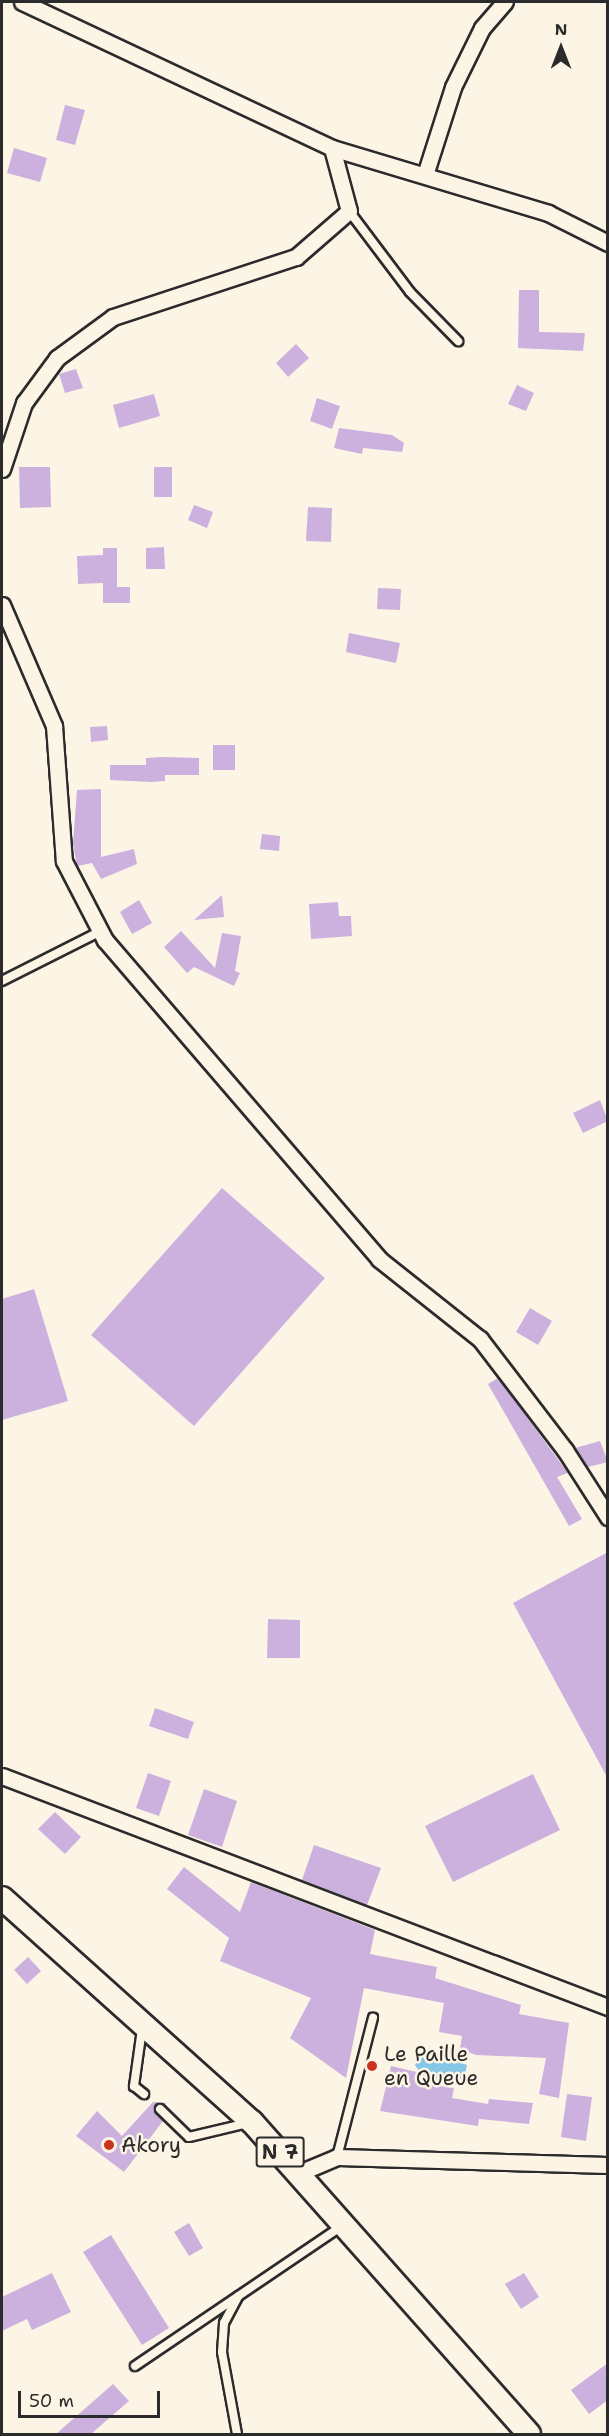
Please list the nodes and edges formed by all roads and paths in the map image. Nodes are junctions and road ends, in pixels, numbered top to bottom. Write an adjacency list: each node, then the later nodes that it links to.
1 (22, 2): 3 (street)
2 (506, 2): 4 (street)
3 (332, 148): 4 (street); 5 (street)
4 (425, 175): 6 (street)
5 (349, 211): 7 (lane); 8 (street)
6 (608, 243)
7 (458, 341)
8 (2, 469)
9 (2, 605): 10 (street)
10 (100, 931): 11 (lane); 12 (street)
11 (2, 981)
12 (608, 1517)
13 (2, 1776): 15 (street)
14 (2, 1898): 17 (main road, N 7)
15 (608, 2007)
16 (373, 2018): 21 (lane)
17 (142, 2028): 18 (lane); 20 (main road, N 7)
18 (144, 2094)
19 (160, 2109): 20 (lane)
20 (252, 2122): 23 (main road, N 7)
21 (337, 2157): 22 (street); 23 (street)
22 (608, 2165)
23 (299, 2173): 24 (main road, N 7)
24 (345, 2224): 25 (lane); 28 (main road, N 7)
25 (238, 2296): 26 (lane); 27 (lane)
26 (135, 2366)
27 (237, 2434)
28 (529, 2434)

